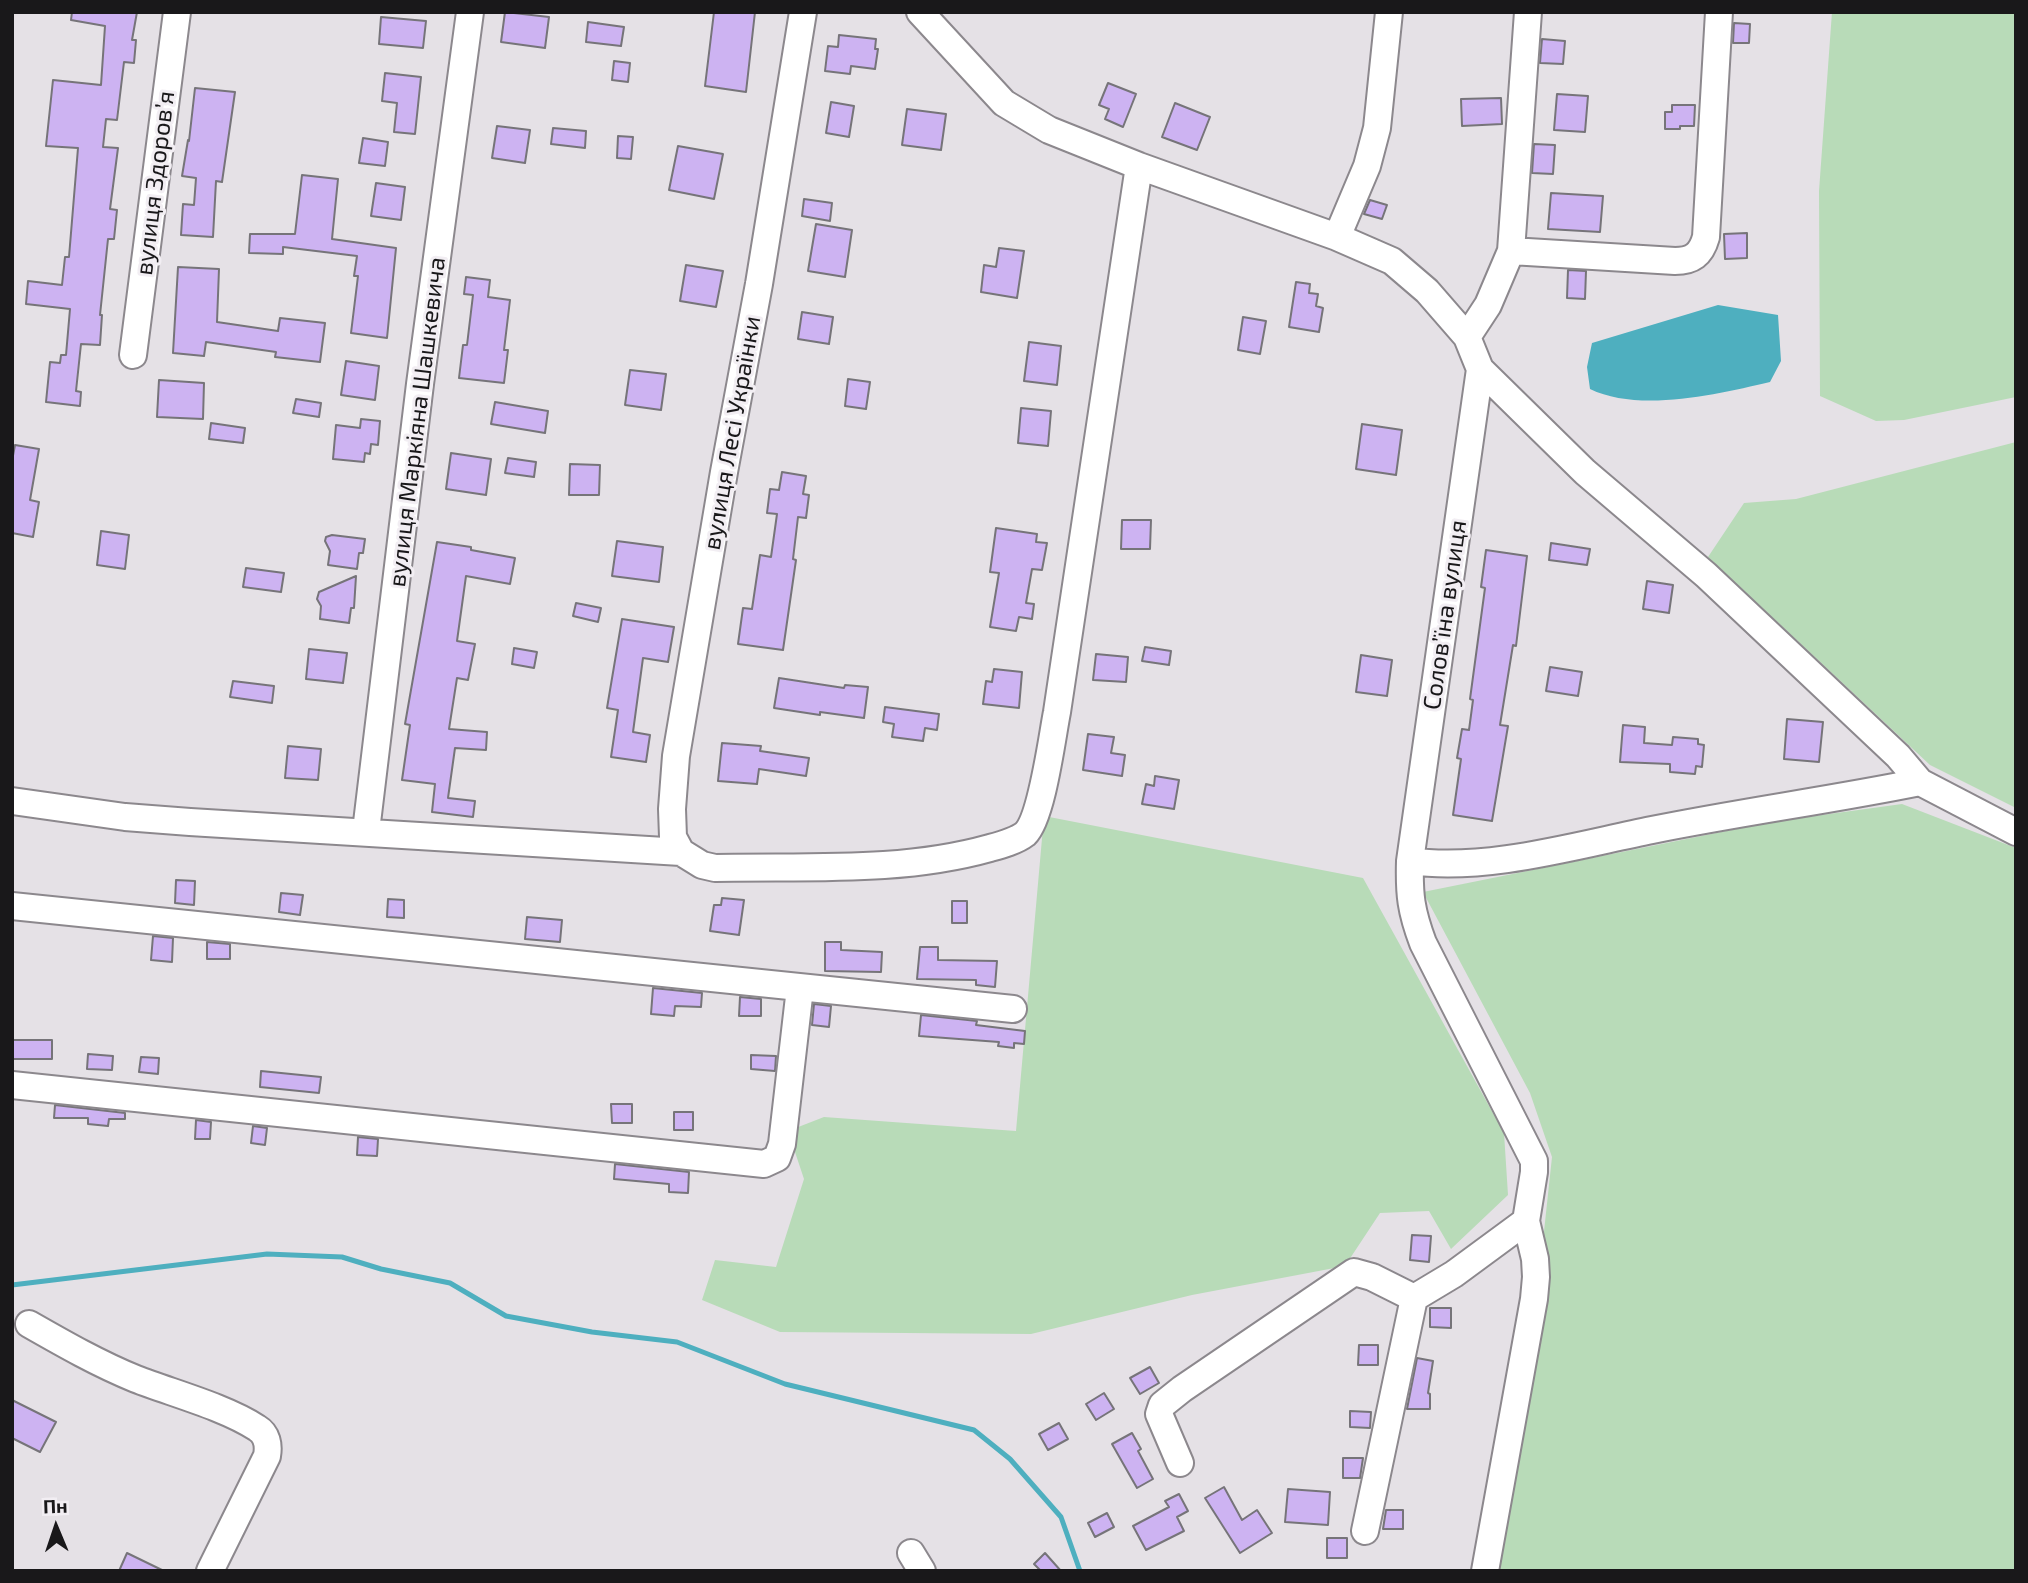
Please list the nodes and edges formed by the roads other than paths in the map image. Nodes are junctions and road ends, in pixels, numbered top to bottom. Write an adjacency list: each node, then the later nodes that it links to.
1 (177, 12): 12 (street, вулиця Здоровʼя)
2 (470, 12): 16 (street, вулиця Маркіяна Шашкевича)
3 (803, 12): 18 (street, вулиця Лесі Українки)
4 (920, 12): 8 (street)
5 (1389, 12): 9 (street)
6 (1528, 12): 10 (street)
7 (1719, 12): 10 (street)
8 (1139, 166): 9 (street); 18 (street)
9 (1337, 237): 11 (street)
10 (1511, 251): 11 (street)
11 (1468, 337): 13 (street)
12 (133, 355)
13 (1480, 369): 14 (street); 19 (street, Соловʼїна вулиця)
14 (1920, 782): 17 (street); 19 (street)
15 (12, 801): 16 (street)
16 (366, 831): 18 (street)
17 (2016, 832)
18 (681, 852)
19 (1410, 861): 24 (street, Соловʼїна вулиця)
20 (12, 906): 21 (street)
21 (800, 988): 22 (street); 23 (street)
22 (1013, 1009)
23 (12, 1085)
24 (1526, 1221): 25 (street); 30 (street)
25 (1413, 1298): 27 (street); 28 (street)
26 (29, 1324): 29 (street)
27 (1180, 1463)
28 (1365, 1531)
29 (211, 1571)
30 (1485, 1571)

